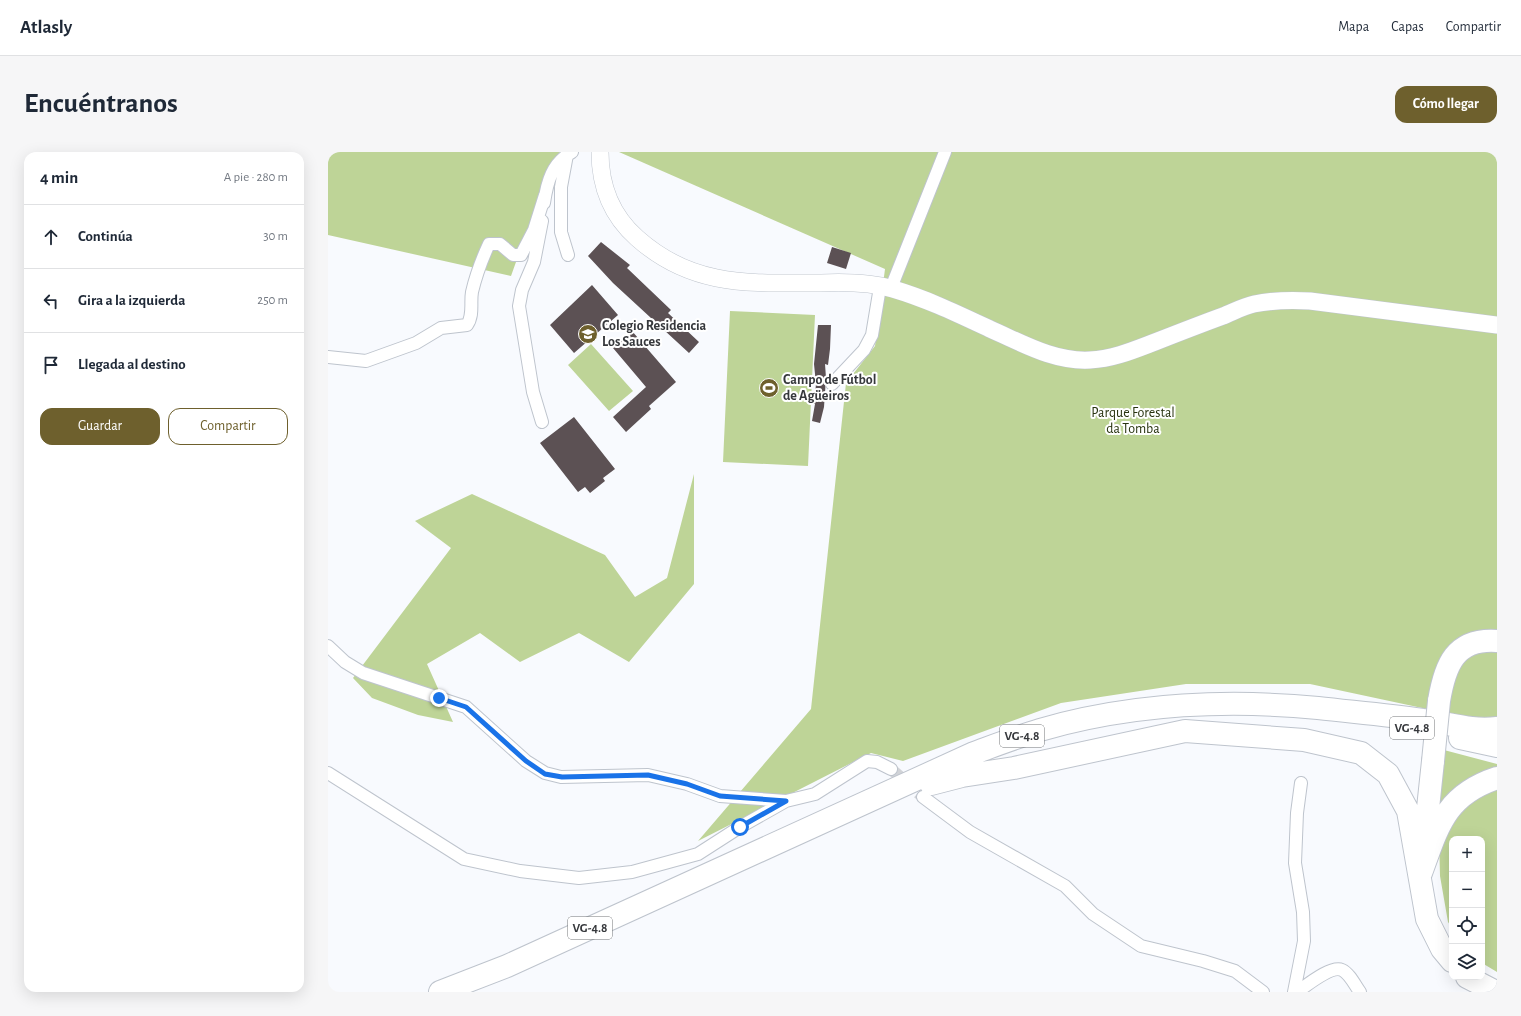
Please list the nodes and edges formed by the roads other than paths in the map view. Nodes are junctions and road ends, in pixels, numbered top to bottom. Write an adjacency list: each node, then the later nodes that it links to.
1 (600, 152): 6 (street)
2 (945, 152): 6 (street)
3 (569, 154): 4 (street); 5 (street)
4 (546, 195): 8 (street); 10 (street)
5 (568, 255)
6 (886, 288): 7 (street); 9 (street)
7 (1497, 325)
8 (328, 357)
9 (832, 384)
10 (542, 422)
11 (1497, 641): 23 (highway, bridge)
12 (328, 646): 21 (street)
13 (1328, 709): 14 (highway); 15 (highway, VG-4.8); 22 (highway, VG-4.8)
14 (1497, 728)
15 (1497, 746)
16 (891, 769): 21 (street)
17 (328, 773): 21 (street)
18 (1497, 778): 23 (highway)
19 (1301, 783): 28 (street)
20 (923, 797): 27 (street)
21 (786, 801)
22 (738, 861): 23 (highway); 26 (highway, VG-4.8)
23 (1421, 873): 24 (highway)
24 (1449, 958)
25 (1473, 980): 31 (highway)
26 (440, 992)
27 (1263, 992)
28 (1294, 992)
29 (1298, 992): 30 (street)
30 (1360, 992)
31 (1496, 992)

